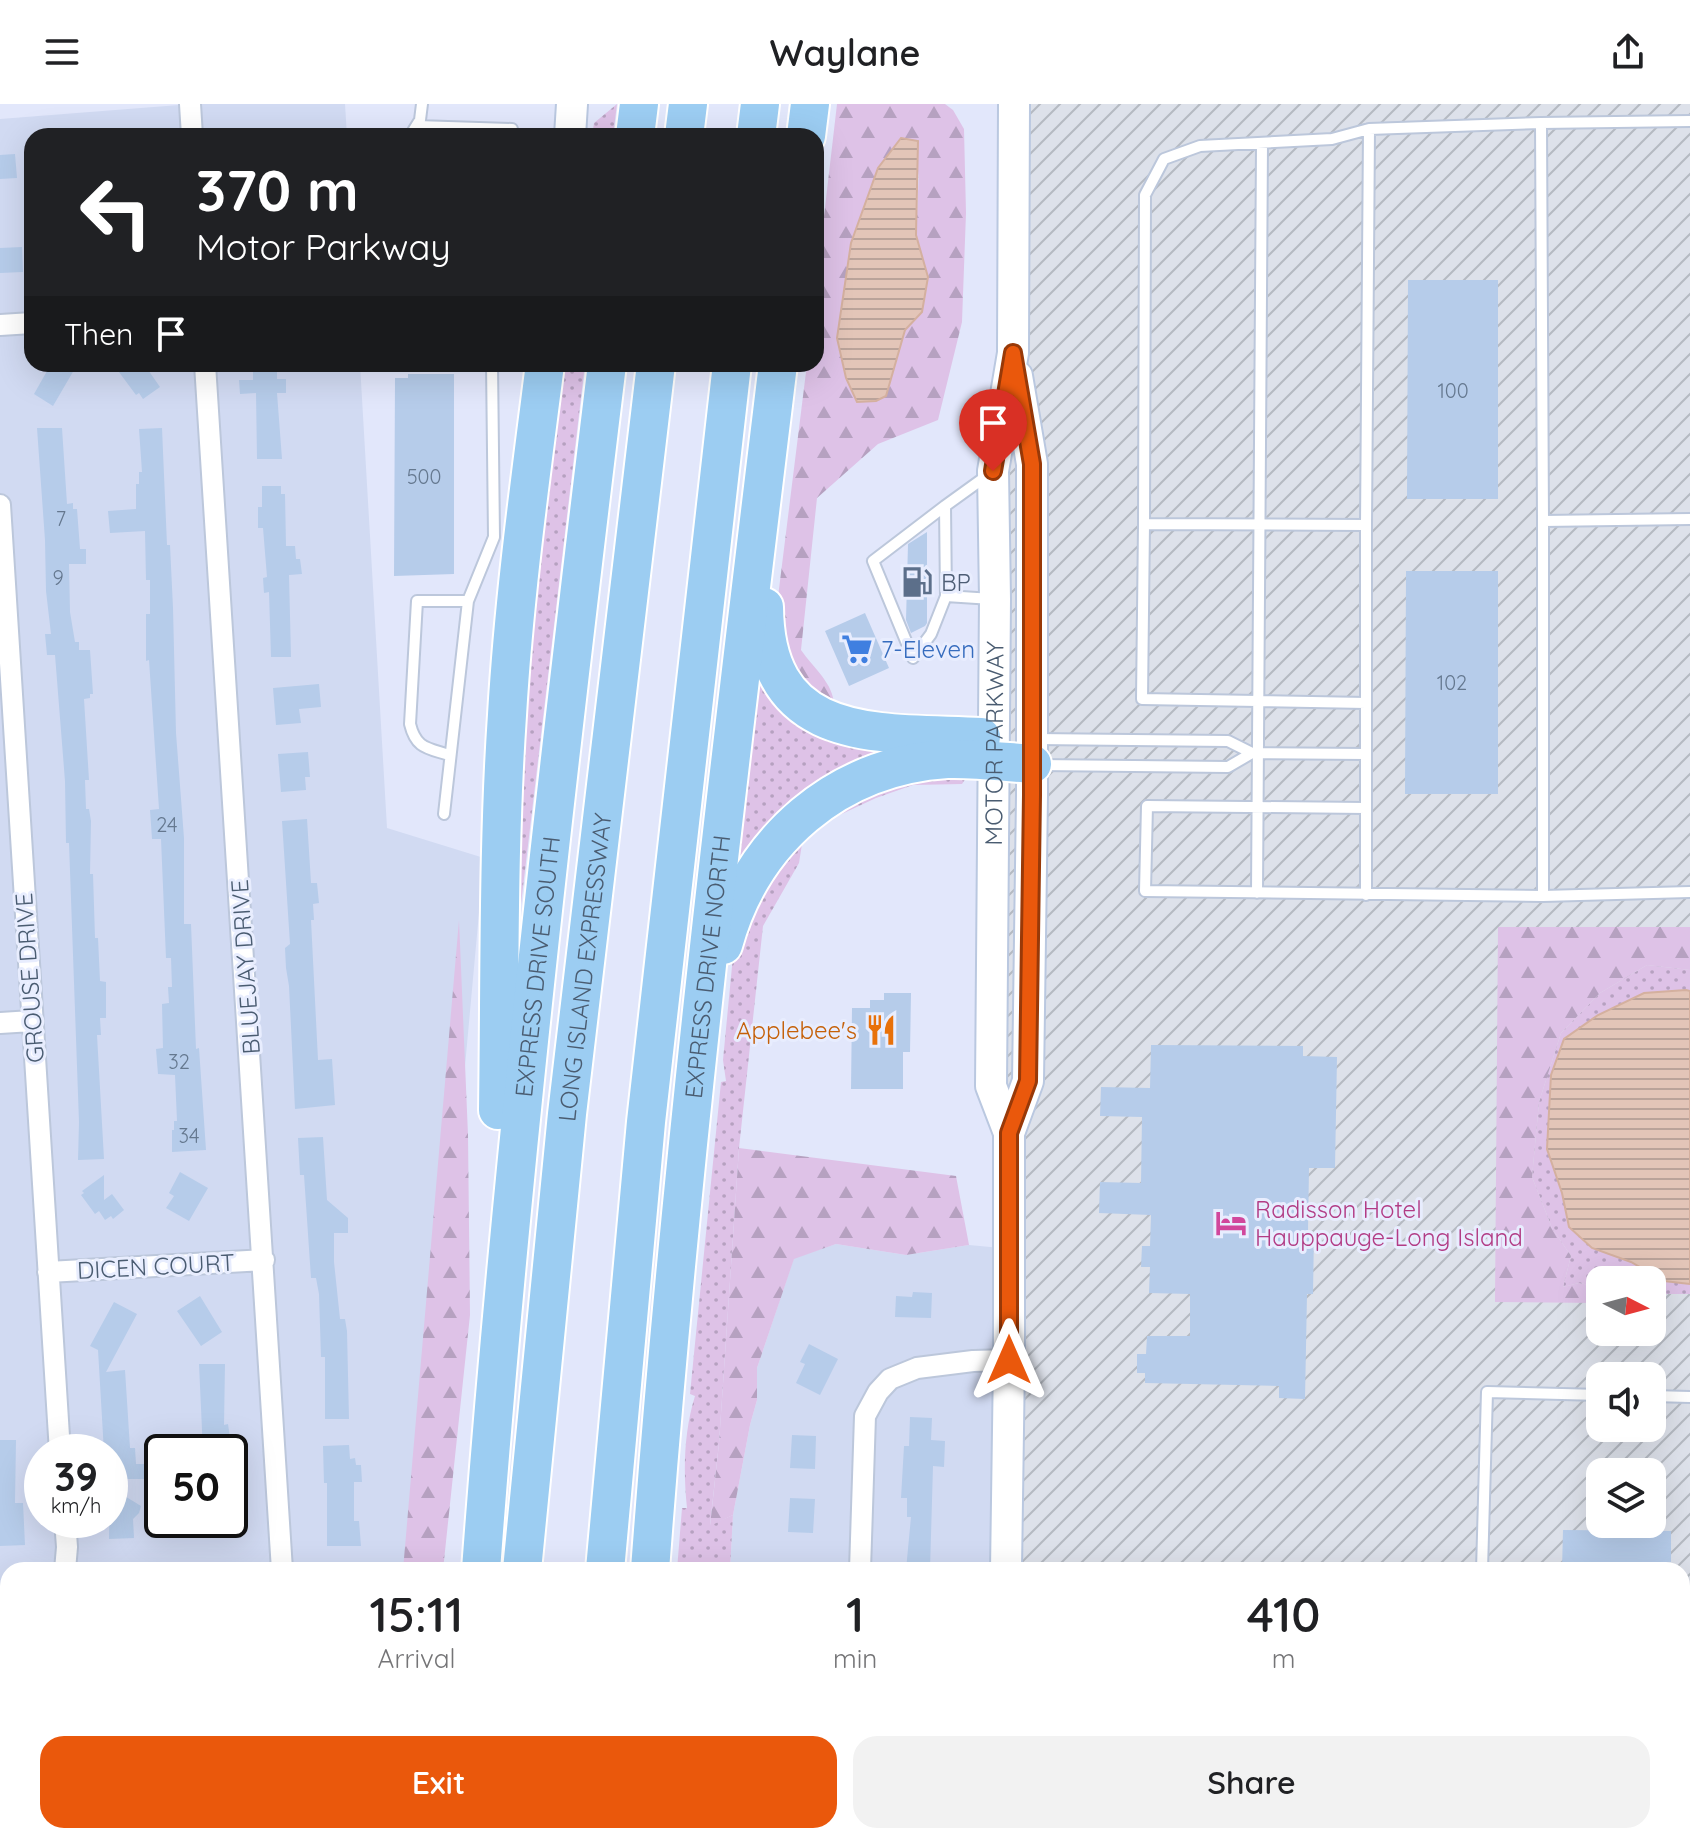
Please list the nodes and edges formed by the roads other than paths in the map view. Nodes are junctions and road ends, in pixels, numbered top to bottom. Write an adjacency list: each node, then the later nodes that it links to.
1 (190, 104): 8 (street)
2 (422, 104): 7 (lane)
3 (572, 104): 10 (main road)
4 (1014, 104): 15 (main road, MOTOR PARKWAY)
5 (1690, 121): 6 (lane)
6 (1541, 123): 11 (lane); 28 (lane)
7 (417, 126): 9 (lane)
8 (192, 128)
9 (480, 128)
10 (570, 128)
11 (1369, 129): 12 (lane); 31 (lane)
12 (1262, 144): 29 (lane); 30 (lane)
13 (24, 324): 14 (street)
14 (0, 325)
15 (1013, 353): 23 (main road, MOTOR PARKWAY); 38 (main road, MOTOR PARKWAY)
16 (206, 372): 53 (street, BLUEJAY DRIVE)
17 (492, 372): 34 (lane)
18 (544, 372): 55 (highway)
19 (606, 372): 55 (highway, EXPRESS DRIVE SOUTH)
20 (655, 372): 65 (highway, LONG ISLAND EXPRESSWAY)
21 (731, 372): 66 (highway)
22 (777, 372): 24 (highway, EXPRESS DRIVE NORTH)
23 (993, 471): 26 (lane); 33 (main road, MOTOR PARKWAY)
24 (763, 488): 37 (highway); 51 (highway, EXPRESS DRIVE NORTH)
25 (0, 505): 49 (street, GROUSE DRIVE)
26 (945, 506): 32 (lane); 32 (lane)
27 (1690, 519): 28 (lane)
28 (1543, 521): 48 (lane)
29 (1144, 524): 30 (lane); 35 (lane)
30 (1260, 524): 31 (lane); 35 (lane)
31 (1366, 525): 36 (lane)
32 (946, 596): 33 (lane)
33 (995, 599): 37 (main road, MOTOR PARKWAY)
34 (468, 601): 41 (lane); 41 (lane)
35 (1259, 700): 36 (lane); 39 (lane)
36 (1366, 703): 40 (lane)
37 (993, 749): 38 (highway); 51 (highway); 52 (main road, MOTOR PARKWAY)
38 (1032, 752): 39 (lane); 39 (lane); 52 (main road, MOTOR PARKWAY)
39 (1255, 753): 40 (lane); 42 (lane)
40 (1366, 754): 43 (lane)
41 (449, 755): 44 (lane)
42 (1258, 808): 43 (lane); 46 (lane); 46 (lane)
43 (1366, 808): 47 (lane)
44 (444, 814)
45 (1690, 892): 48 (lane)
46 (1257, 893): 47 (lane)
47 (1366, 895): 48 (lane)
48 (1543, 896)
49 (32, 1021): 50 (street); 54 (street, GROUSE DRIVE)
50 (0, 1023)
51 (700, 1027): 67 (highway, EXPRESS DRIVE NORTH)
52 (1009, 1133): 56 (main road, MOTOR PARKWAY)
53 (264, 1260): 54 (street, DICEN COURT); 63 (street, BLUEJAY DRIVE)
54 (48, 1272): 60 (street, GROUSE DRIVE)
55 (497, 1353): 64 (highway, EXPRESS DRIVE SOUTH)
56 (1009, 1360): 68 (street); 69 (main road, MOTOR PARKWAY)
57 (1586, 1395): 70 (lane)
58 (1666, 1396): 59 (lane)
59 (1690, 1397)
60 (59, 1434)
61 (66, 1538): 62 (street)
62 (66, 1562)
63 (282, 1562)
64 (482, 1562)
65 (523, 1562)
66 (606, 1562)
67 (651, 1562)
68 (860, 1562)
69 (1006, 1562)
70 (1482, 1562)

